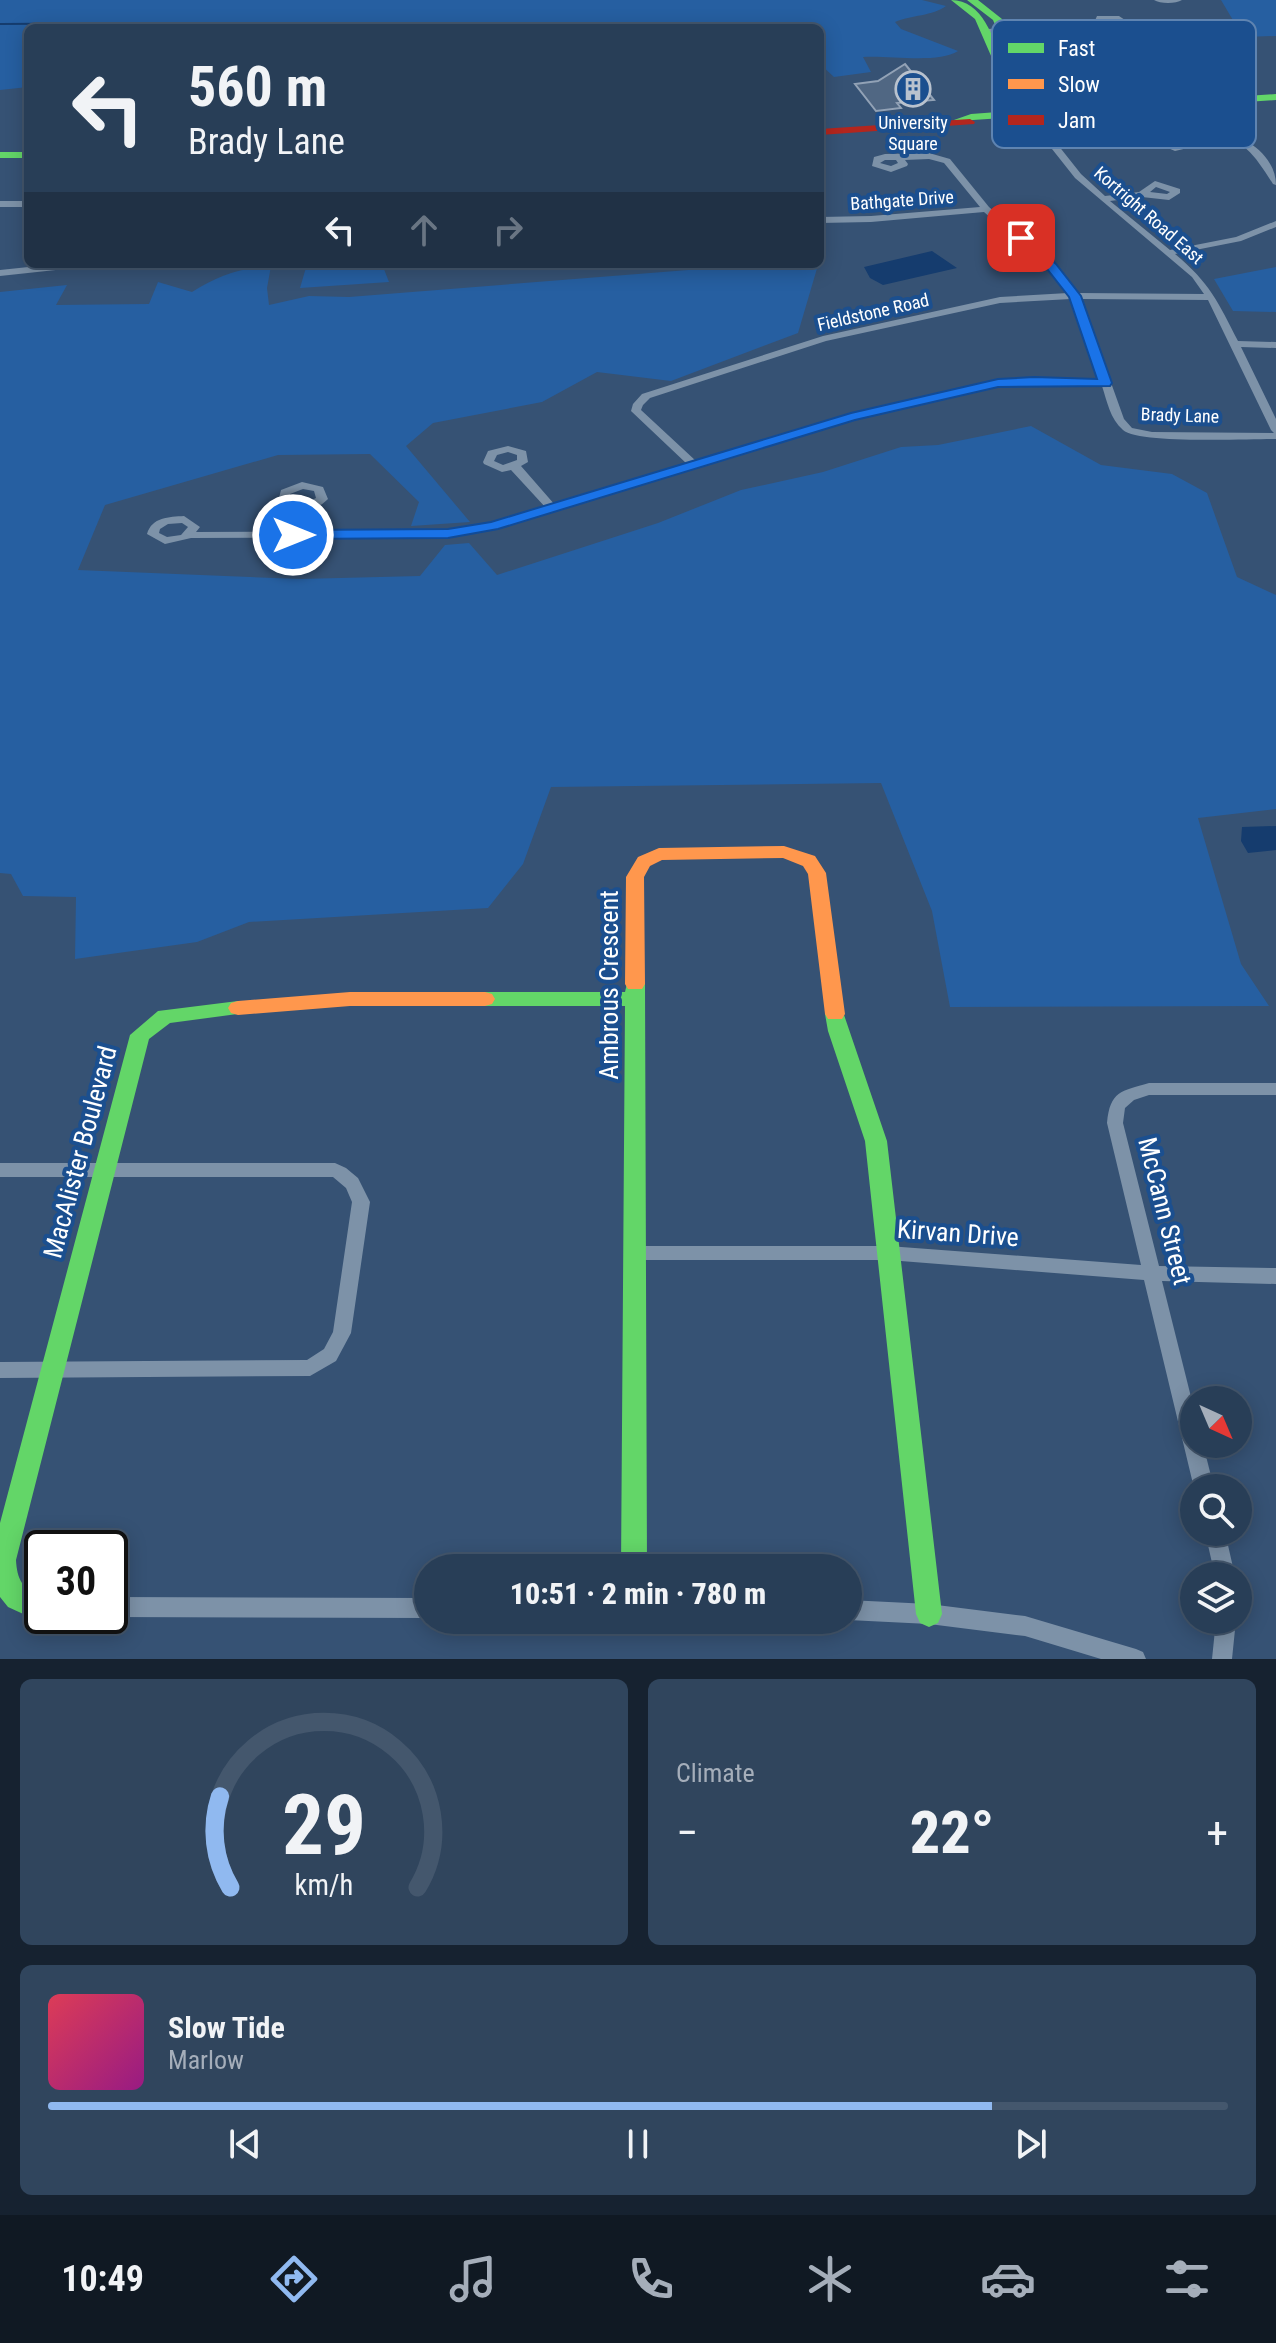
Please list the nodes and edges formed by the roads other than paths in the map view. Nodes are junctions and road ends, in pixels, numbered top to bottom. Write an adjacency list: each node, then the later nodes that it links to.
1 (956, 0): 6 (street)
2 (972, 0): 5 (street)
3 (1158, 0): 4 (street)
4 (1178, 0)
5 (997, 20)
6 (992, 29)
7 (1276, 97): 8 (street)
8 (1256, 98)
9 (992, 117): 10 (street)
10 (824, 132)
11 (1056, 148): 18 (street, Kortright Road East)
12 (1252, 148): 16 (street)
13 (0, 155): 14 (street)
14 (24, 155)
15 (898, 158): 21 (street, Brady Lane)
16 (1276, 182)
17 (1142, 194): 18 (street)
18 (1103, 199): 24 (street, Kortright Road East)
19 (0, 204): 20 (street)
20 (24, 204)
21 (986, 209): 22 (street, Bathgate Drive); 27 (street, Brady Lane)
22 (824, 220)
23 (1276, 224): 24 (street)
24 (1172, 252): 28 (street, Kortright Road East)
25 (46, 268): 26 (street)
26 (0, 273)
27 (1075, 296): 28 (street, Fieldstone Road); 31 (street, Brady Lane); 33 (street, Fieldstone Road)
28 (1211, 297): 29 (street, Kortright Road East)
29 (1235, 344): 30 (street); 32 (street, Kortright Road East)
30 (1276, 345)
31 (1105, 383): 32 (street, Brady Lane); 33 (street)
32 (1276, 433)
33 (694, 465): 36 (street)
34 (515, 467): 36 (street)
35 (300, 508): 38 (street)
36 (553, 509): 38 (street)
37 (190, 535): 38 (street)
38 (293, 535)
39 (634, 999): 42 (street, MacAlister Boulevard); 43 (street, Ambrous Crescent); 44 (street, Ambrous Crescent)
40 (1276, 1089): 45 (street, McCann Street)
41 (0, 1170): 42 (street)
42 (106, 1170): 48 (street, MacAlister Boulevard); 48 (street)
43 (635, 1253): 44 (street, Kirvan Drive); 50 (street, Ambrous Crescent)
44 (888, 1253): 45 (street, Kirvan Drive); 55 (street, Ambrous Crescent)
45 (1150, 1273): 46 (street, Kirvan Drive); 49 (street, McCann Street)
46 (1276, 1276)
47 (0, 1370): 48 (street)
48 (51, 1370): 51 (street, MacAlister Boulevard)
49 (1200, 1474)
50 (634, 1554)
51 (24, 1603)
52 (128, 1607): 53 (street)
53 (414, 1608)
54 (862, 1611): 55 (street)
55 (929, 1614): 57 (street)
56 (1225, 1634): 58 (street)
57 (1136, 1659)
58 (1222, 1659)

